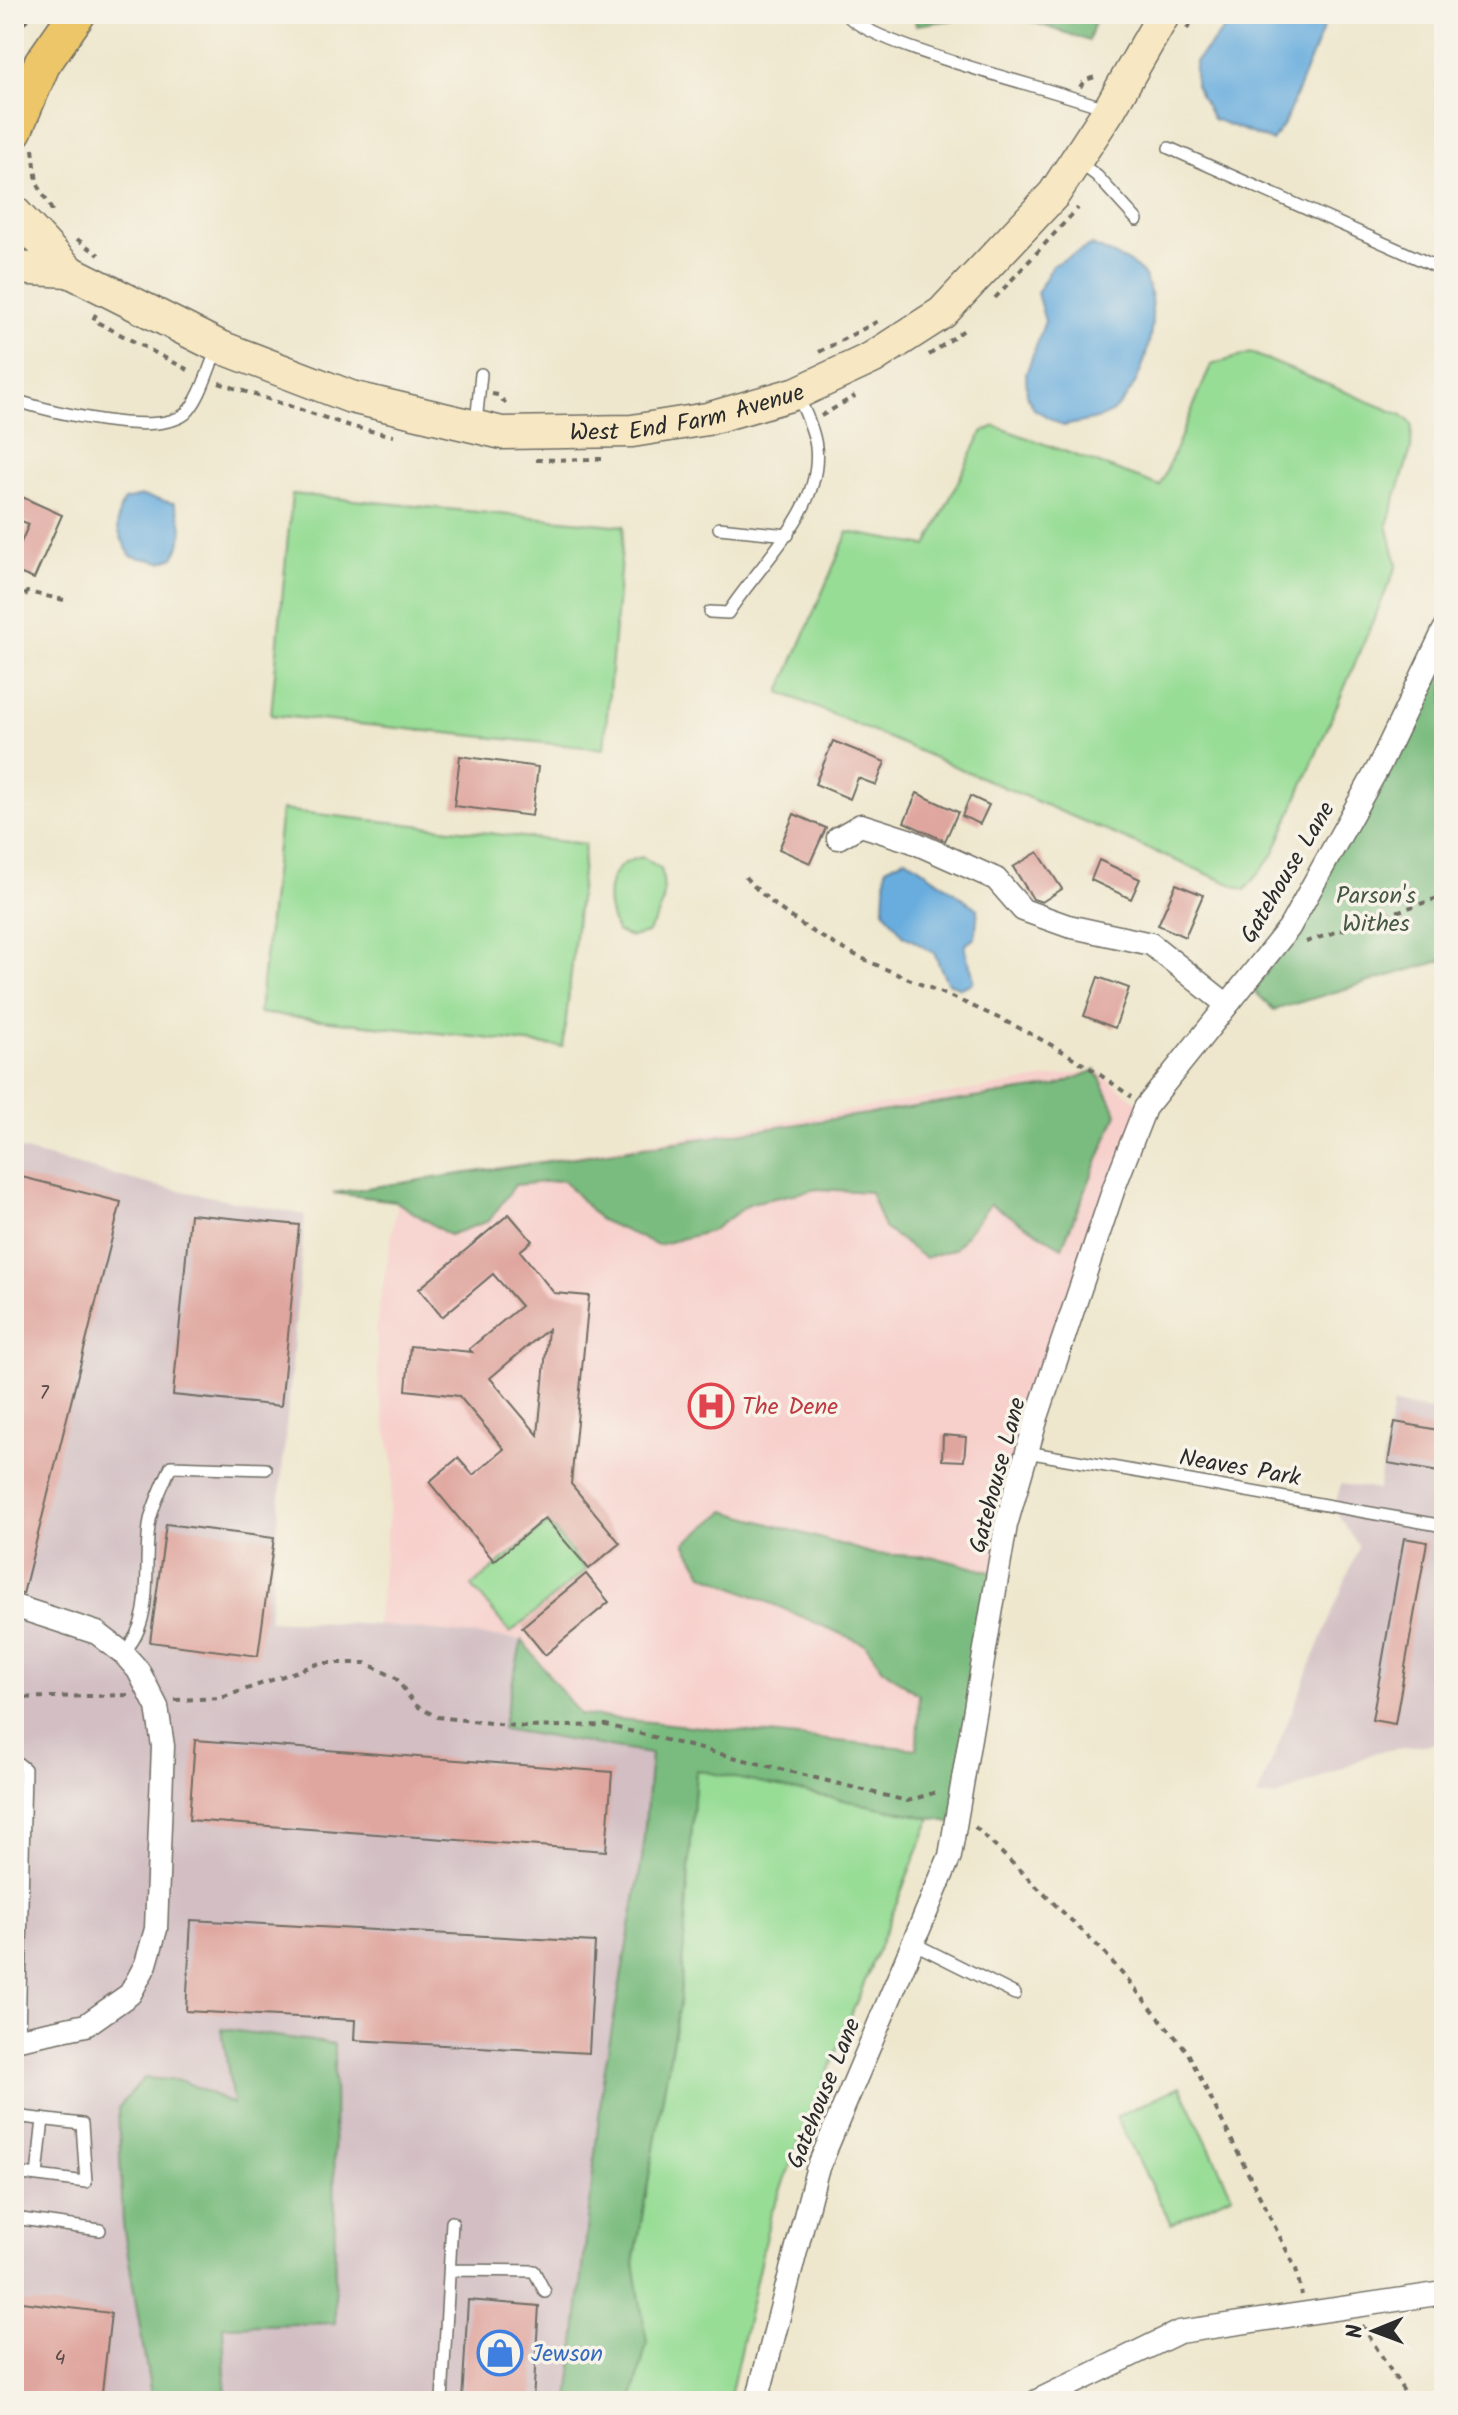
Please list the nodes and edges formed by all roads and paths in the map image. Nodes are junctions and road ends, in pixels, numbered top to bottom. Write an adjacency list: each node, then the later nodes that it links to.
1 (33, 14): 6 (path)
2 (77, 14): 7 (main road)
3 (846, 14): 8 (lane)
4 (1196, 14): 5 (path)
5 (1172, 26): 8 (street, West End Farm Avenue)
6 (14, 31)
7 (28, 72): 9 (main road)
8 (1109, 110): 11 (street, West End Farm Avenue)
9 (23, 138): 14 (path)
10 (1169, 148): 18 (lane)
11 (1087, 168): 13 (lane); 20 (path); 32 (street, West End Farm Avenue)
12 (14, 212): 19 (street, West End Farm Avenue)
13 (1137, 220)
14 (60, 226)
15 (70, 234): 16 (path)
16 (103, 258)
17 (14, 268): 19 (street, West End Farm Avenue)
18 (1444, 270)
19 (69, 271): 24 (street, West End Farm Avenue)
20 (988, 305)
21 (892, 314): 26 (path)
22 (93, 320): 28 (path)
23 (966, 328): 25 (path)
24 (218, 346): 28 (lane); 34 (street, West End Farm Avenue)
25 (928, 355)
26 (809, 357)
27 (481, 374): 29 (lane)
28 (204, 379): 31 (lane); 35 (path)
29 (479, 393): 33 (path); 34 (lane)
30 (861, 393): 32 (path)
31 (14, 400)
32 (803, 408): 34 (street, West End Farm Avenue); 39 (lane)
33 (512, 410)
34 (475, 428)
35 (400, 437)
36 (612, 458): 37 (path)
37 (523, 459)
38 (719, 528): 39 (lane)
39 (788, 535): 41 (lane)
40 (69, 601): 42 (path)
41 (710, 612)
42 (14, 617)
43 (1444, 630): 47 (street, Gatehouse Lane)
44 (838, 838): 48 (street)
45 (745, 877): 49 (path)
46 (1444, 896): 47 (path)
47 (1273, 952): 48 (street, Gatehouse Lane)
48 (1226, 1004): 49 (street, Gatehouse Lane)
49 (1145, 1108): 50 (street, Gatehouse Lane)
50 (1027, 1452): 52 (lane, Neaves Park); 58 (street, Gatehouse Lane)
51 (266, 1469): 54 (lane)
52 (1444, 1526)
53 (14, 1606): 54 (street)
54 (123, 1653): 56 (street)
55 (14, 1698): 56 (path)
56 (157, 1707): 58 (path); 62 (street)
57 (14, 1760): 59 (lane)
58 (960, 1796): 60 (street, Gatehouse Lane); 74 (path)
59 (18, 1895): 62 (lane)
60 (913, 1943): 61 (lane); 76 (street, Gatehouse Lane)
61 (1015, 1994)
62 (16, 2040)
63 (14, 2116): 64 (lane)
64 (43, 2119): 66 (lane); 66 (lane)
65 (14, 2173): 66 (lane)
66 (37, 2176)
67 (14, 2218): 69 (lane)
68 (452, 2222): 70 (lane)
69 (100, 2230)
70 (450, 2270): 71 (lane); 75 (lane)
71 (545, 2292)
72 (1444, 2293): 73 (street)
73 (1356, 2306): 74 (street); 78 (path)
74 (1306, 2313): 77 (street)
75 (442, 2401)
76 (757, 2401)
77 (1037, 2401)
78 (1410, 2401)

